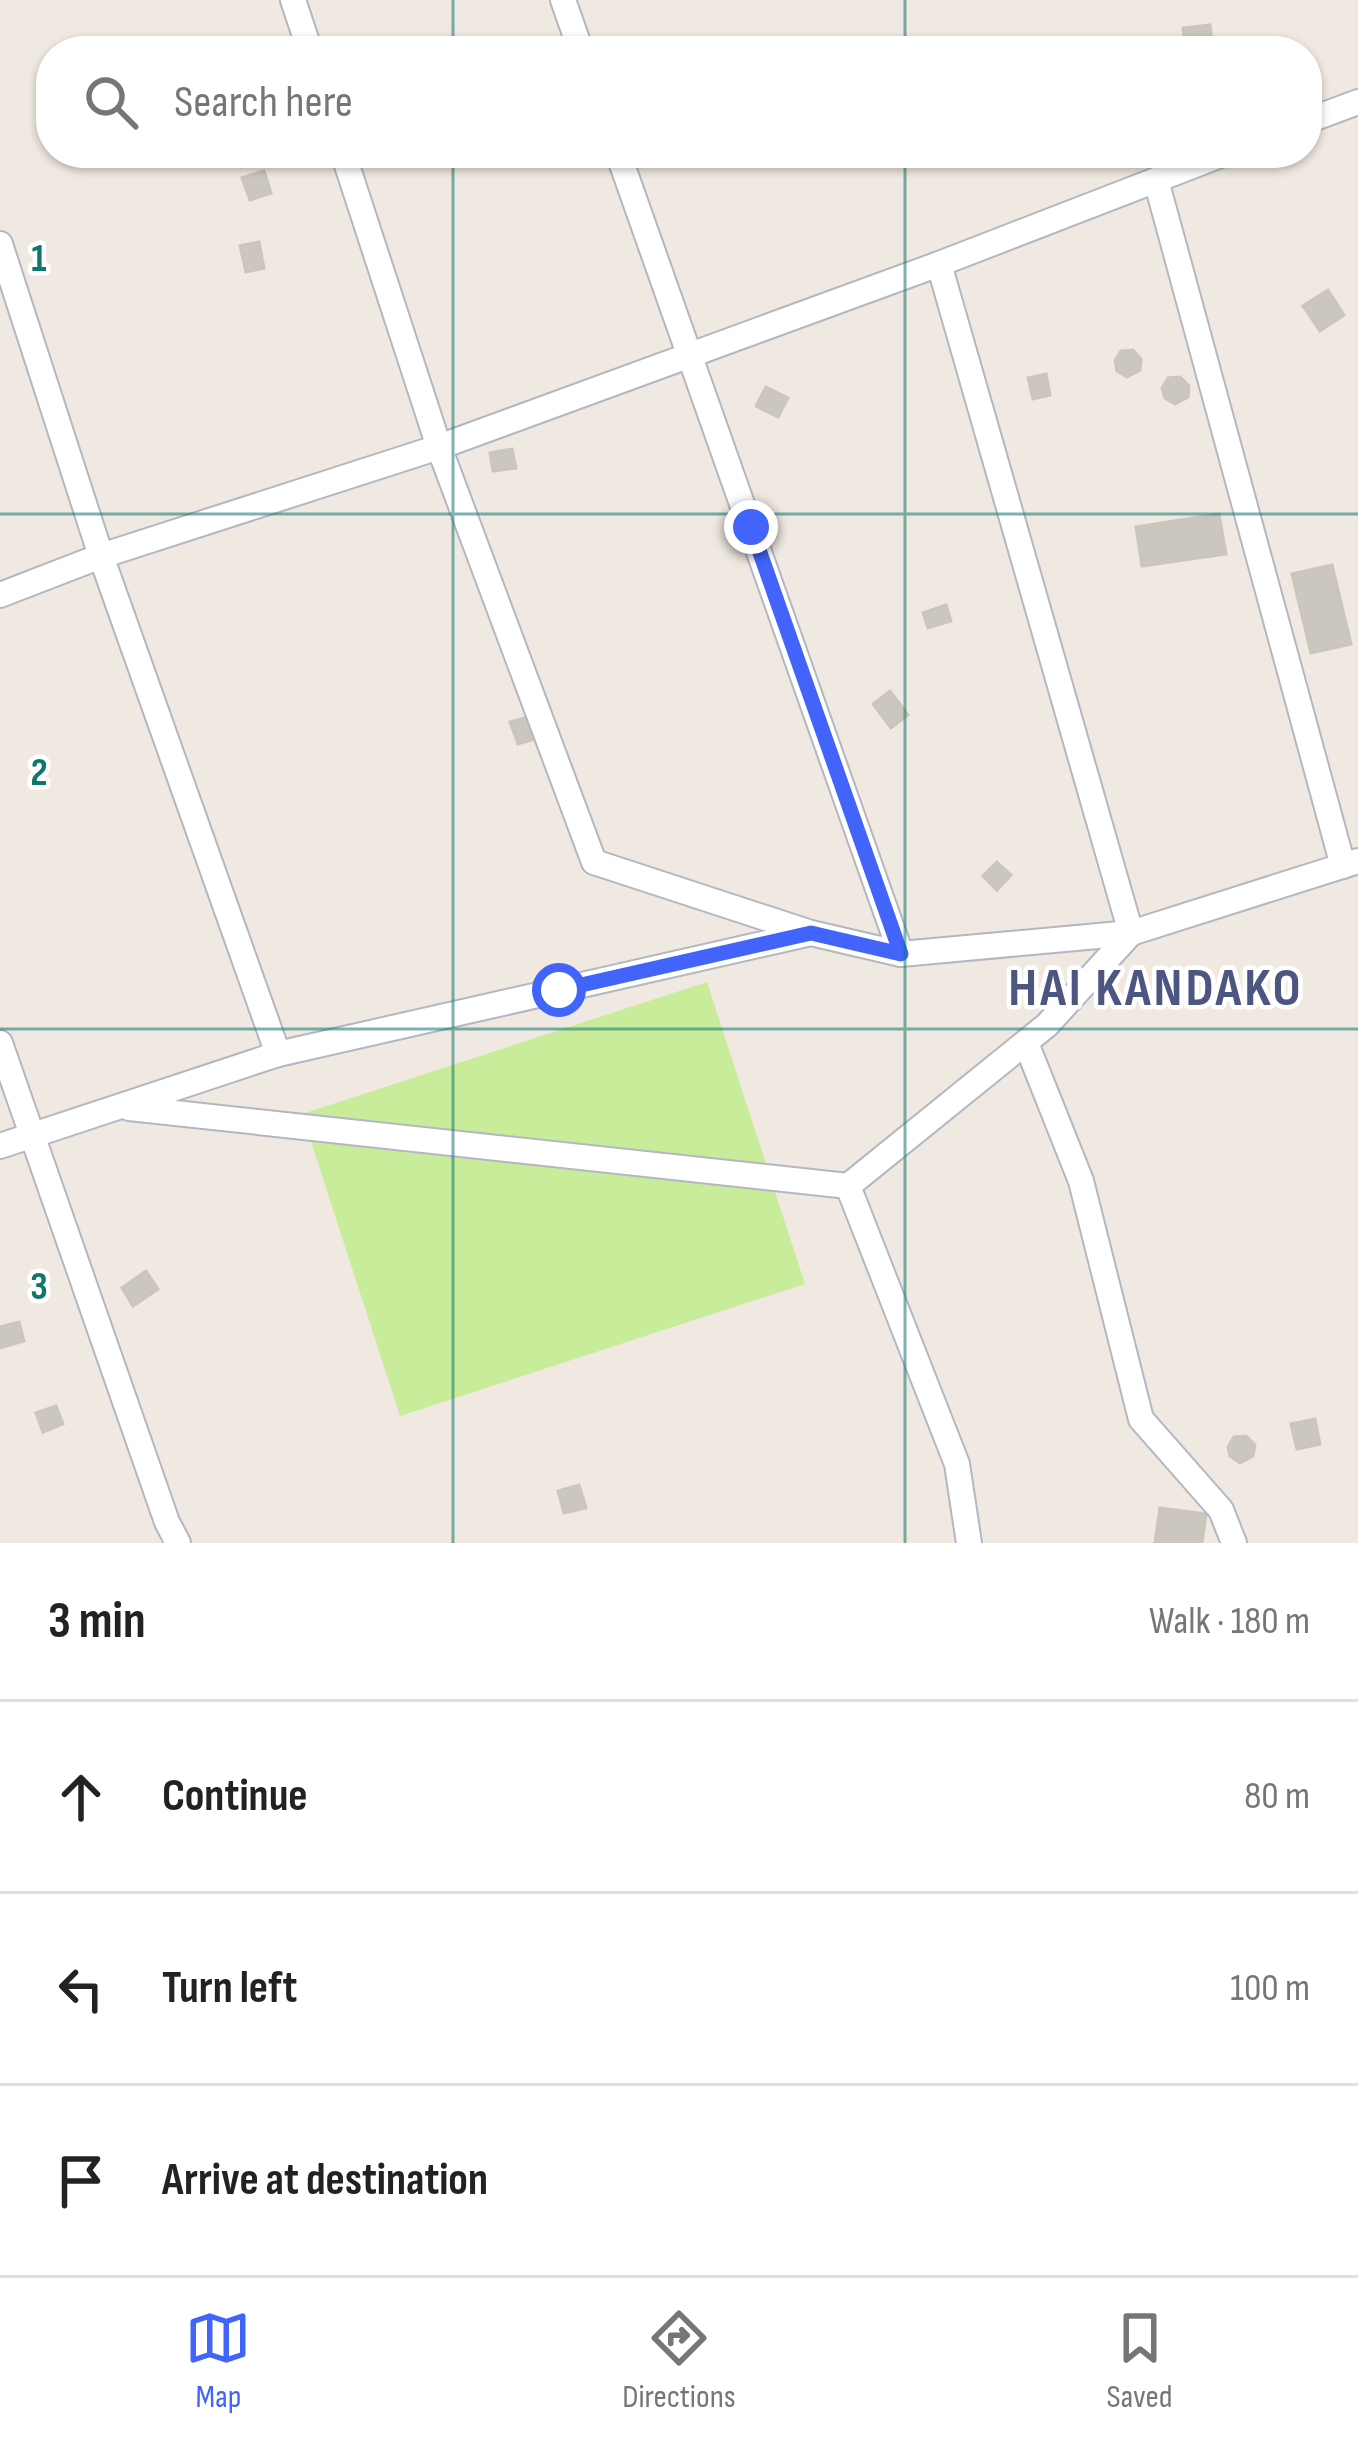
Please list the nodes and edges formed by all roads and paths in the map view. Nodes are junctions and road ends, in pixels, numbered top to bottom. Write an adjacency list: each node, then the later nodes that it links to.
1 (293, 0): 3 (street)
2 (563, 0): 4 (street)
3 (305, 36)
4 (576, 36)
5 (1358, 102): 6 (street)
6 (1322, 116)
7 (348, 168): 14 (street)
8 (623, 168): 13 (street)
9 (1187, 168): 10 (street)
10 (1156, 180): 12 (street); 17 (street)
11 (0, 244): 15 (street)
12 (939, 264): 13 (street); 19 (street)
13 (691, 356): 14 (street); 20 (street)
14 (439, 447): 15 (street); 18 (street)
15 (101, 556): 16 (street); 23 (street)
16 (0, 596)
17 (1350, 863): 19 (street)
18 (811, 933): 20 (street); 23 (street)
19 (1131, 933): 20 (street); 21 (street)
20 (901, 954)
21 (1026, 1042): 27 (street); 30 (street)
22 (0, 1043): 25 (street)
23 (278, 1054): 24 (street)
24 (117, 1107): 25 (street); 27 (street)
25 (31, 1136): 26 (street); 28 (street)
26 (0, 1147)
27 (848, 1186): 29 (street)
28 (178, 1543)
29 (969, 1543)
30 (1234, 1543)

